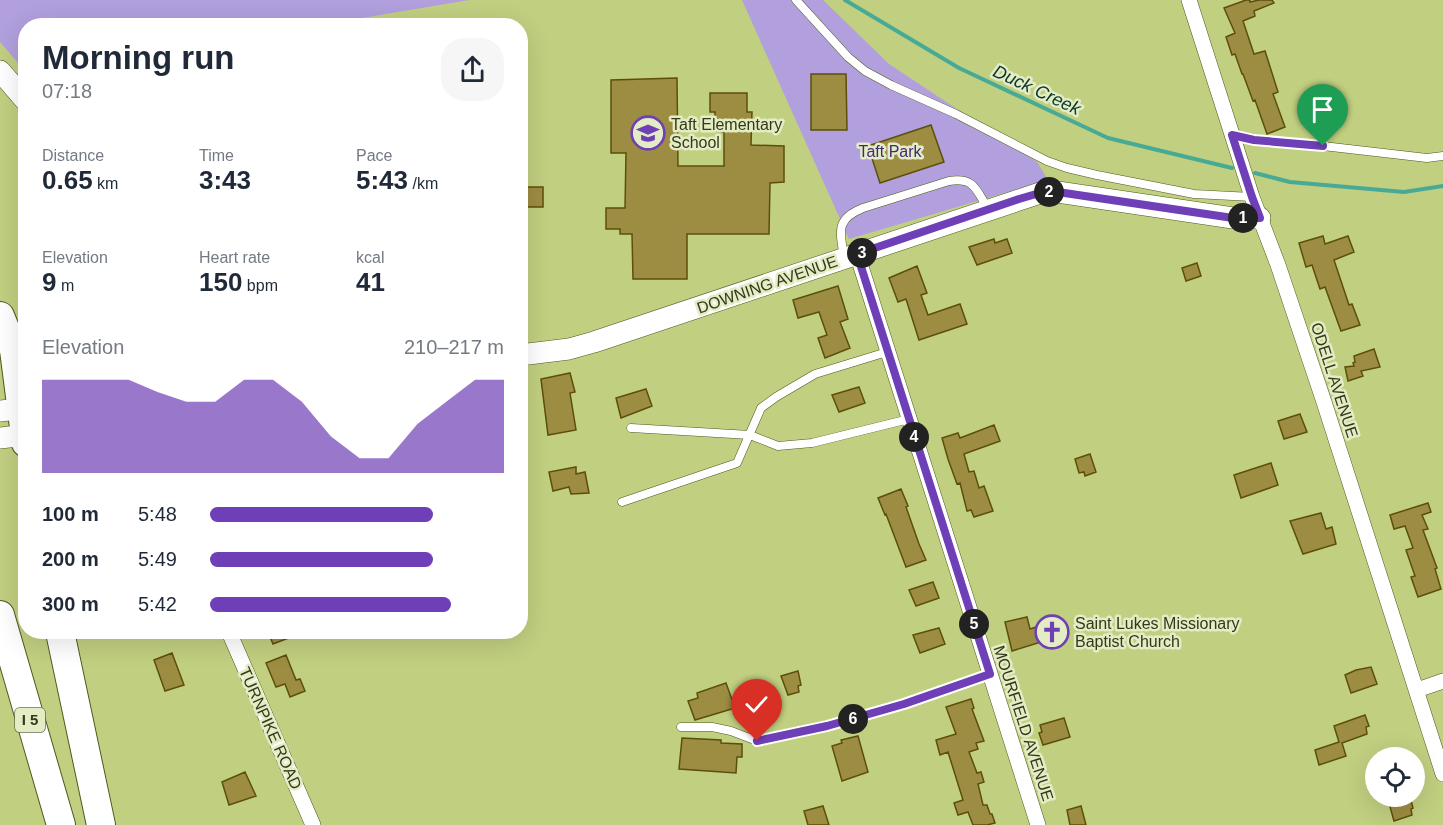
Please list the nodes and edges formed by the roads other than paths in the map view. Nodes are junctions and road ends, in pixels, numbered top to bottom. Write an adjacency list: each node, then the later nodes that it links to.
1 (796, 0): 7 (lane)
2 (1189, 0): 5 (street, ODELL AVENUE)
3 (0, 71): 4 (street)
4 (18, 92)
5 (1232, 135): 6 (lane); 7 (street, ODELL AVENUE)
6 (1443, 156)
7 (1252, 197): 9 (street, ODELL AVENUE)
8 (988, 210): 9 (street, DOWNING AVENUE); 10 (street, DOWNING AVENUE); 10 (lane)
9 (1260, 218): 24 (street, ODELL AVENUE)
10 (851, 256): 12 (street, MOURFIELD AVENUE); 13 (street, DOWNING AVENUE)
11 (0, 316): 15 (highway)
12 (887, 352): 14 (street, MOURFIELD AVENUE); 17 (lane)
13 (528, 354)
14 (909, 419): 17 (lane); 22 (street, MOURFIELD AVENUE)
15 (17, 426)
16 (631, 428): 17 (lane)
17 (750, 435): 18 (lane)
18 (622, 502)
19 (0, 615): 27 (highway, I 5)
20 (61, 639): 28 (highway)
21 (232, 639): 29 (street, TURNPIKE ROAD)
22 (990, 674): 25 (lane); 30 (street, MOURFIELD AVENUE)
23 (1443, 681): 24 (street)
24 (1417, 690): 26 (street, ODELL AVENUE)
25 (681, 727)
26 (1443, 774)
27 (61, 825)
28 (101, 825)
29 (313, 825)
30 (1038, 825)

